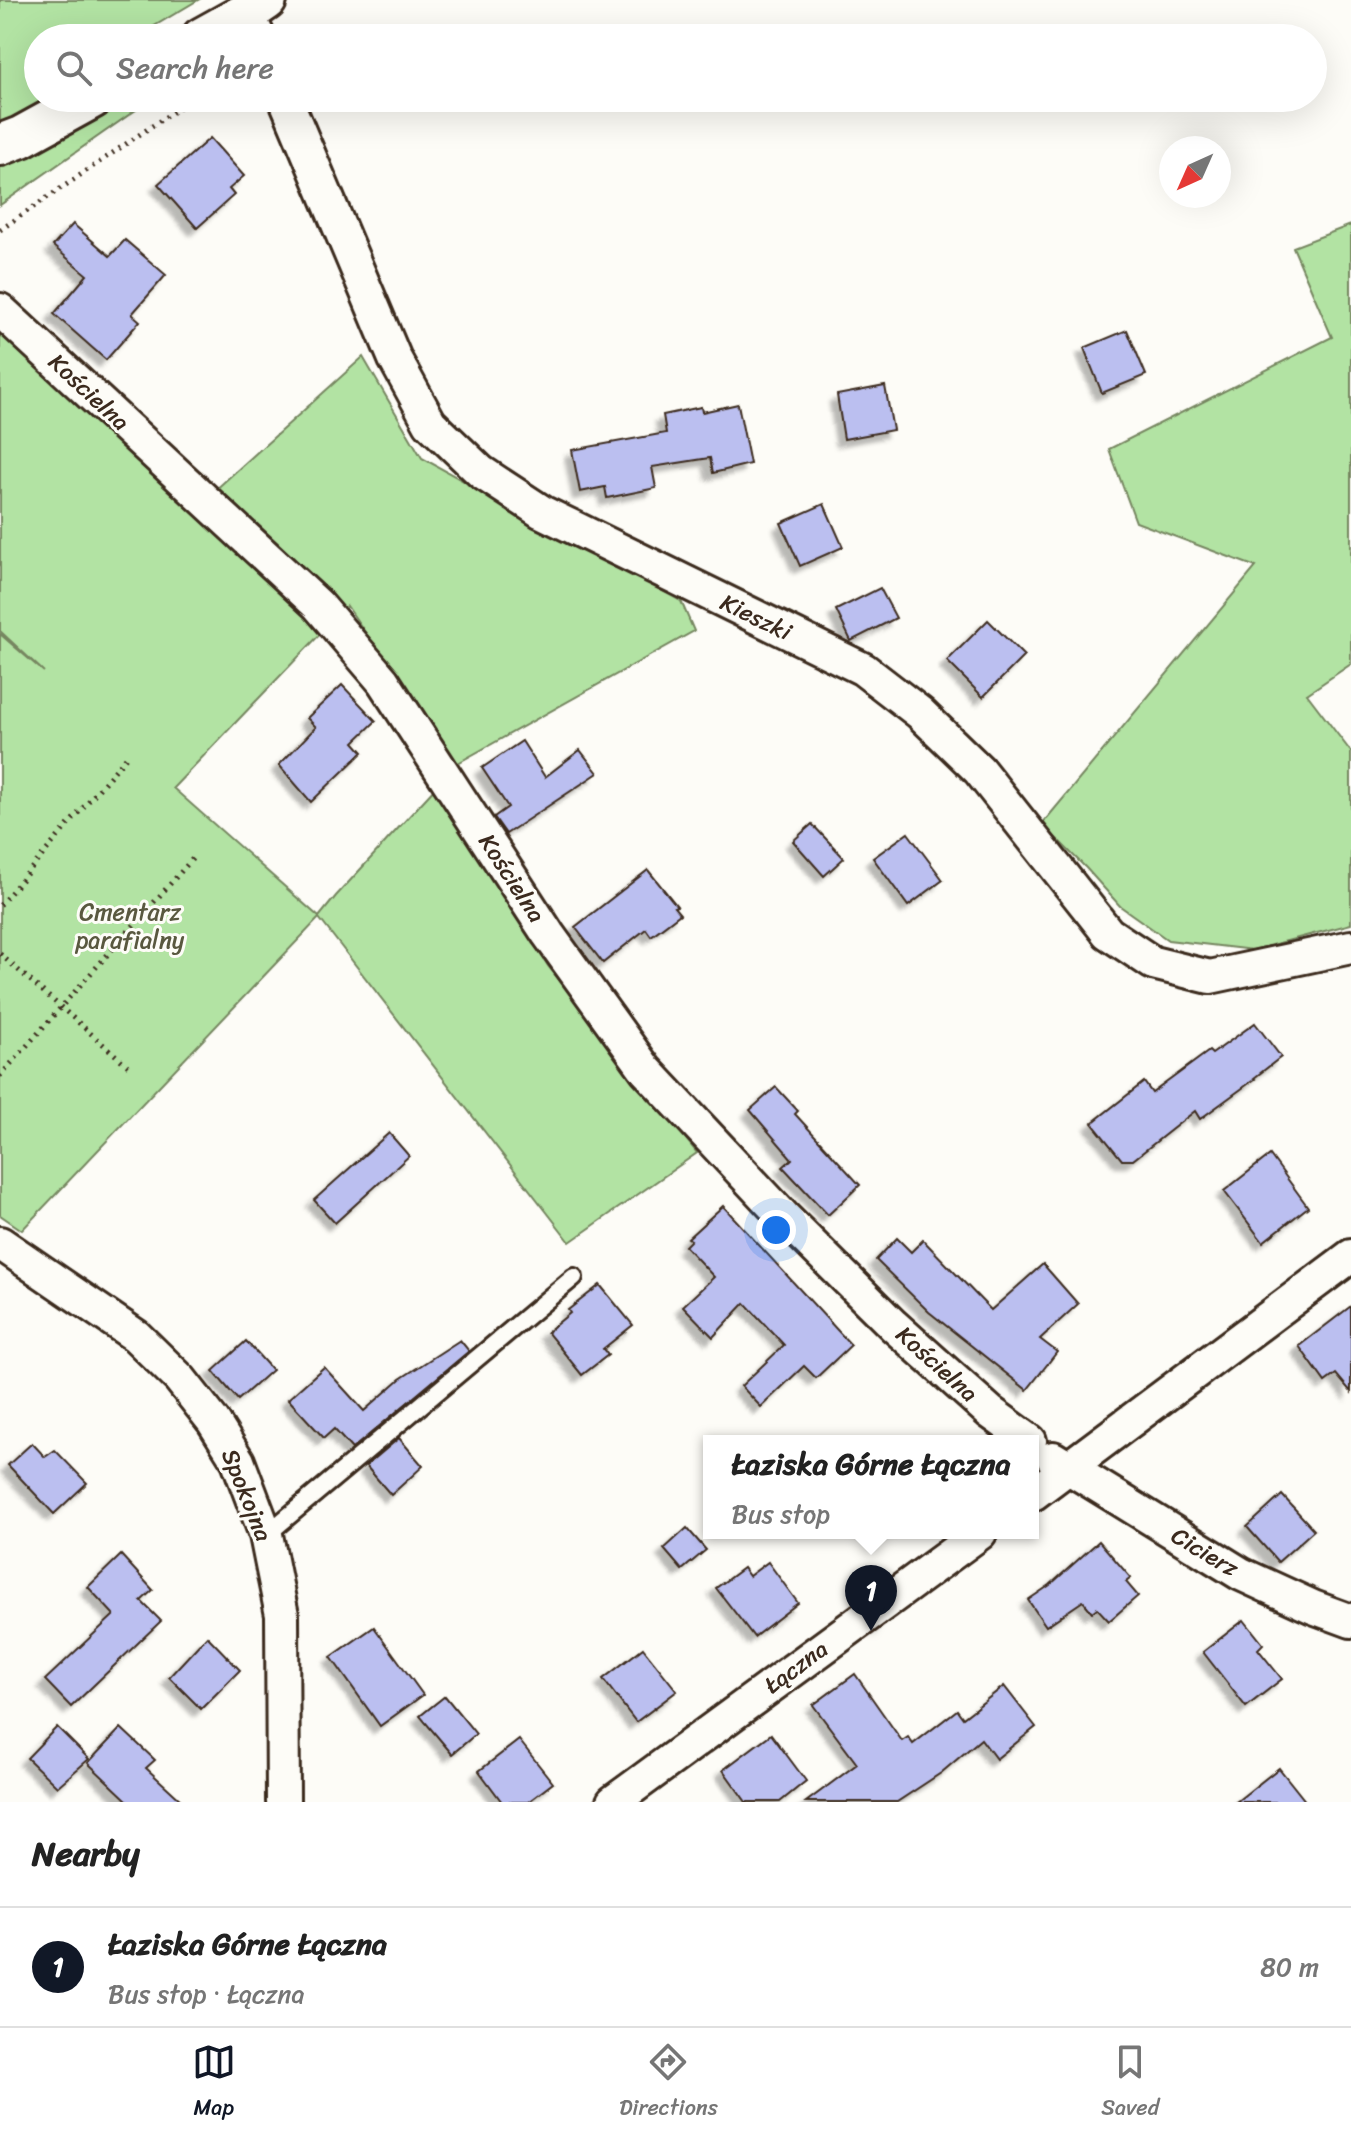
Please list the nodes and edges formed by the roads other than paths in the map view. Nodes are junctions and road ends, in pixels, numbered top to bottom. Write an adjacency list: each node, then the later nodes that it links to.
1 (260, 11): 2 (street)
2 (232, 24)
3 (67, 112): 5 (street)
4 (291, 112): 7 (street, Kieszki)
5 (0, 145)
6 (0, 310): 11 (street, Kościelna)
7 (1351, 947)
8 (0, 1243): 15 (street, Spokojna)
9 (1351, 1256): 13 (street)
10 (574, 1277): 15 (lane)
11 (1022, 1435)
12 (1039, 1447): 13 (street, Kościelna)
13 (1067, 1468): 14 (street); 17 (street, Cicierz)
14 (1039, 1489)
15 (266, 1535): 18 (street, Spokojna)
16 (972, 1539): 19 (street, Łączna)
17 (1351, 1621)
18 (283, 1802)
19 (613, 1802)

